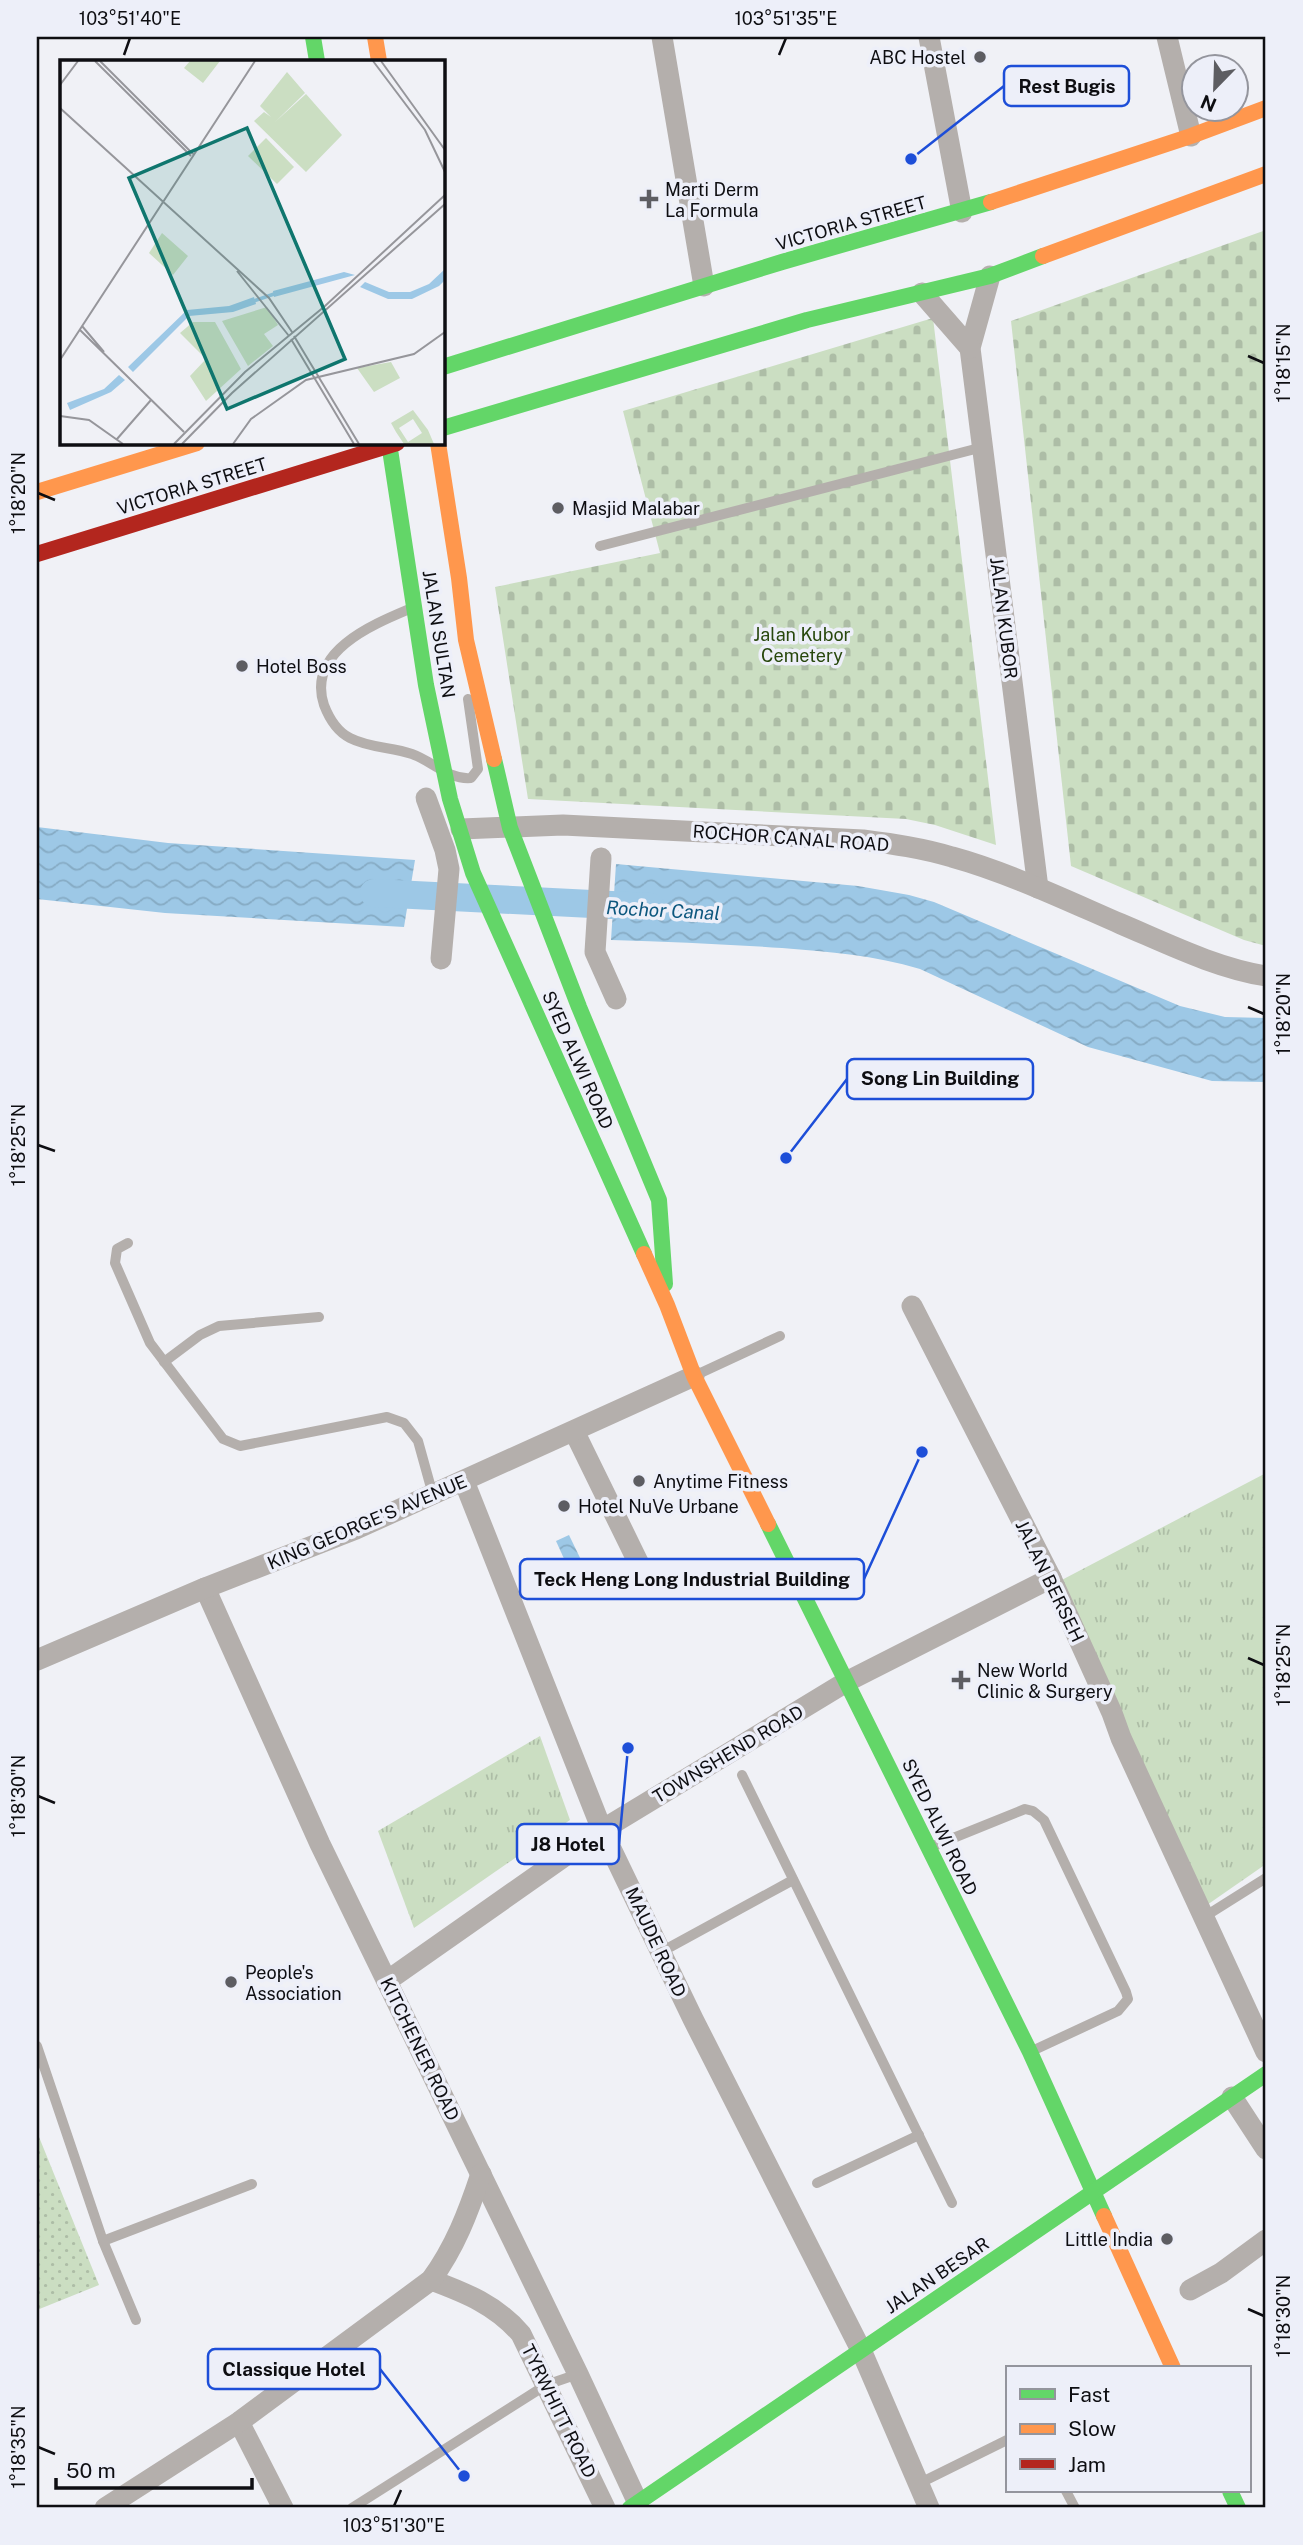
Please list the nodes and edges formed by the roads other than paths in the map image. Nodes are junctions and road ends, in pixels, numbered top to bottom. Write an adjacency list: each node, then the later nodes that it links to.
1 (313, 37): 6 (main road)
2 (375, 37): 7 (main road)
3 (662, 37): 13 (street)
4 (929, 37): 11 (street)
5 (1167, 37): 9 (street)
6 (317, 60)
7 (379, 60)
8 (1266, 108): 9 (main road, VICTORIA STREET)
9 (1191, 136): 11 (main road, VICTORIA STREET)
10 (1266, 174): 12 (main road)
11 (961, 212): 13 (main road, VICTORIA STREET)
12 (990, 276): 14 (main road); 15 (street, JALAN KUBOR)
13 (704, 286): 16 (main road, VICTORIA STREET)
14 (922, 293): 15 (street); 17 (main road)
15 (970, 348): 21 (street, JALAN KUBOR)
16 (444, 367)
17 (444, 428)
18 (194, 444): 22 (main road)
19 (392, 444): 24 (main road, VICTORIA STREET); 25 (main road, JALAN SULTAN)
20 (438, 444): 26 (main road, JALAN SULTAN)
21 (983, 447): 23 (lane); 32 (street, JALAN KUBOR)
22 (37, 492)
23 (600, 546)
24 (37, 554)
25 (414, 607): 27 (main road, JALAN SULTAN); 27 (lane)
26 (466, 640): 27 (lane); 29 (main road, JALAN SULTAN)
27 (444, 771): 30 (main road, JALAN SULTAN)
28 (426, 798): 33 (street)
29 (510, 828): 30 (street, ROCHOR CANAL ROAD); 32 (street, ROCHOR CANAL ROAD); 37 (main road, SYED ALWI ROAD)
30 (461, 830): 37 (main road, SYED ALWI ROAD)
31 (600, 867): 35 (street)
32 (1038, 888): 34 (street, ROCHOR CANAL ROAD)
33 (441, 952)
34 (1266, 976)
35 (616, 999)
36 (128, 1243): 41 (lane)
37 (667, 1305): 42 (main road, SYED ALWI ROAD)
38 (912, 1306): 47 (street, JALAN BERSEH)
39 (319, 1317): 41 (lane)
40 (780, 1336): 42 (lane)
41 (164, 1362): 45 (lane)
42 (694, 1376): 43 (street, KING GEORGE'S AVENUE); 50 (main road, SYED ALWI ROAD)
43 (574, 1431): 44 (street, KING GEORGE'S AVENUE); 46 (street)
44 (464, 1481): 45 (street, KING GEORGE'S AVENUE); 52 (street, MAUDE ROAD)
45 (433, 1495): 48 (street, KING GEORGE'S AVENUE)
46 (641, 1568)
47 (1051, 1578): 50 (street, TOWNSHEND ROAD); 56 (street, JALAN BERSEH)
48 (205, 1588): 49 (street, KING GEORGE'S AVENUE); 58 (street, KITCHENER ROAD)
49 (37, 1660)
50 (846, 1682): 52 (street, TOWNSHEND ROAD); 53 (main road, SYED ALWI ROAD)
51 (742, 1775): 55 (lane)
52 (602, 1830): 57 (street, MAUDE ROAD); 58 (street, TOWNSHEND ROAD)
53 (929, 1848): 60 (main road, SYED ALWI ROAD); 60 (lane)
54 (1266, 1878): 56 (lane)
55 (793, 1880): 57 (lane); 64 (lane)
56 (1204, 1917): 61 (street, JALAN BERSEH)
57 (661, 1952): 76 (street, MAUDE ROAD)
58 (387, 1981): 66 (street, KITCHENER ROAD)
59 (37, 2046): 72 (lane)
60 (1030, 2052): 69 (main road, SYED ALWI ROAD)
61 (1266, 2052)
62 (1266, 2074): 63 (main road, JALAN BESAR)
63 (1232, 2097): 65 (street); 69 (main road, JALAN BESAR)
64 (919, 2135): 67 (lane); 70 (lane)
65 (1266, 2149)
66 (481, 2174): 73 (street); 78 (street, KITCHENER ROAD)
67 (817, 2183)
68 (252, 2184): 72 (lane)
69 (1092, 2193): 76 (main road, JALAN BESAR); 77 (main road, SYED ALWI ROAD)
70 (952, 2203)
71 (1266, 2240): 74 (street)
72 (103, 2241): 75 (lane)
73 (431, 2280): 79 (street, TYRWHITT ROAD); 80 (street)
74 (1190, 2290)
75 (136, 2319)
76 (861, 2350): 82 (street, MAUDE ROAD); 85 (main road, JALAN BESAR)
77 (1172, 2366)
78 (578, 2374): 79 (lane); 85 (street, KITCHENER ROAD)
79 (547, 2385): 88 (lane); 89 (street, TYRWHITT ROAD)
80 (239, 2422): 86 (street); 87 (street)
81 (1006, 2440): 82 (lane)
82 (918, 2484): 90 (street, MAUDE ROAD)
83 (1066, 2492): 91 (lane)
84 (1230, 2492): 92 (main road)
85 (636, 2507)
86 (105, 2508)
87 (283, 2508)
88 (352, 2508)
89 (606, 2508)
90 (929, 2508)
91 (1074, 2508)
92 (1238, 2508)

